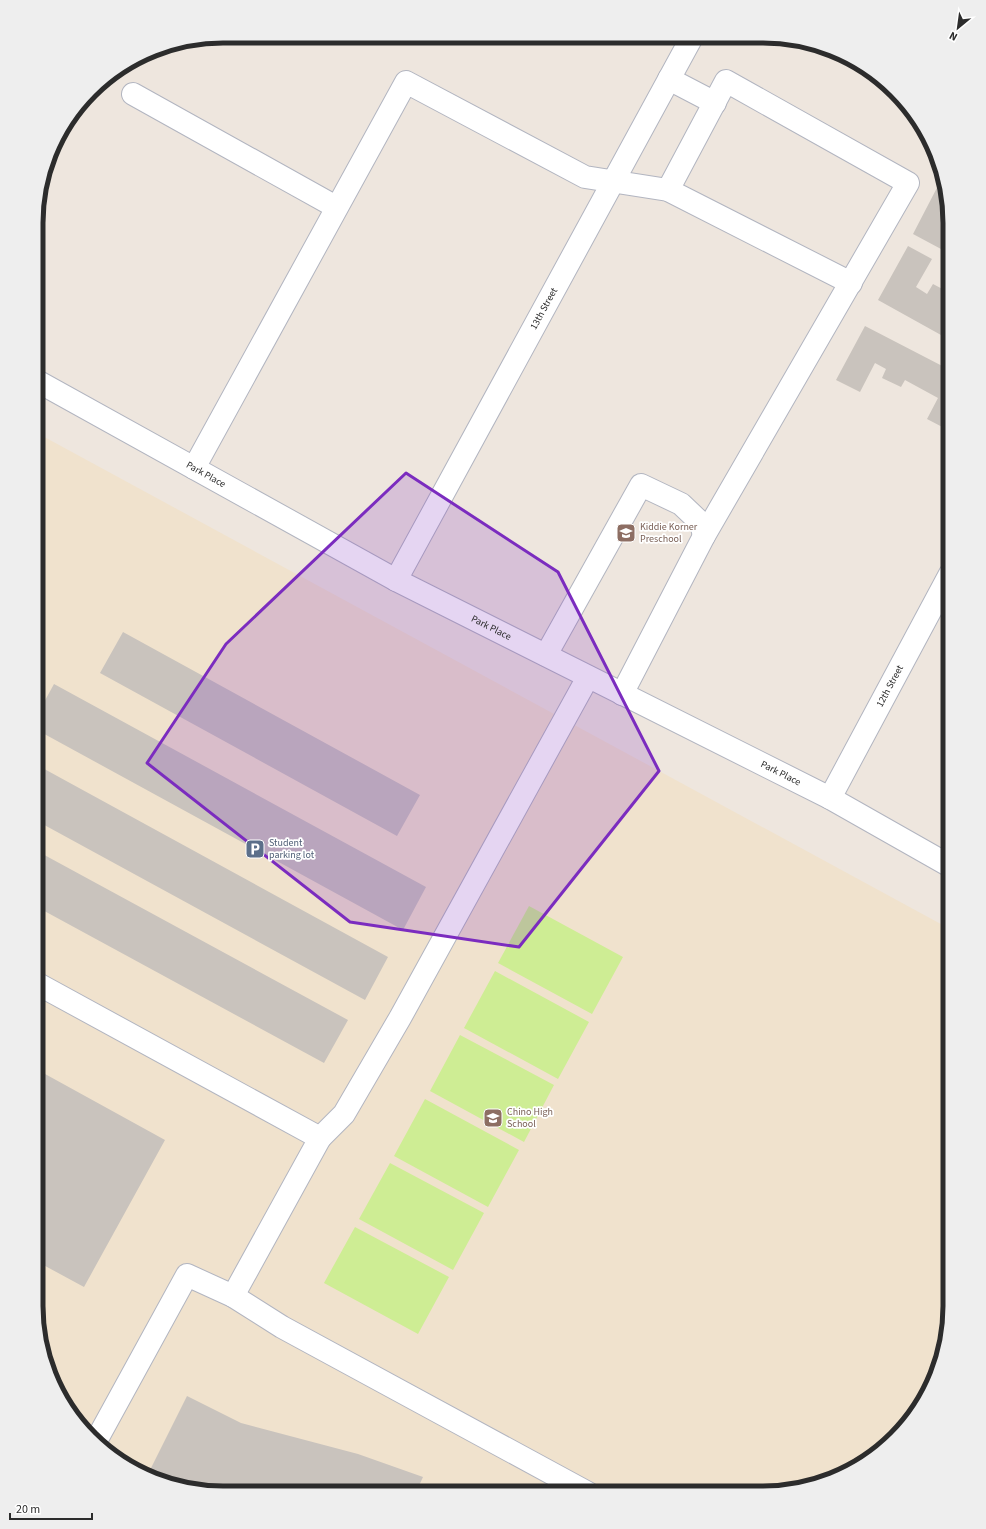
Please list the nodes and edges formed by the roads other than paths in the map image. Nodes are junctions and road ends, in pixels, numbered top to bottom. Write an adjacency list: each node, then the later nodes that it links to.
1 (689, 43): 2 (street, 13th Street)
2 (669, 79): 4 (street); 5 (street, 13th Street)
3 (133, 94): 7 (street)
4 (714, 103): 6 (street); 8 (street)
5 (613, 181): 6 (street); 7 (street); 12 (street, 13th Street)
6 (668, 190): 8 (street)
7 (336, 207): 10 (street)
8 (851, 283): 11 (street)
9 (43, 384): 10 (street, Park Place)
10 (194, 468): 12 (street, Park Place)
11 (704, 536): 14 (street); 16 (street)
12 (396, 580): 14 (street, Park Place)
13 (943, 587): 17 (street, 12th Street)
14 (546, 655): 15 (street, Park Place)
15 (588, 676): 16 (street, Park Place); 20 (street)
16 (622, 694): 17 (street, Park Place)
17 (830, 798): 18 (street, Park Place)
18 (943, 862)
19 (43, 987): 20 (street)
20 (320, 1138): 21 (street)
21 (233, 1296): 22 (street); 23 (street)
22 (99, 1436)
23 (577, 1486)

